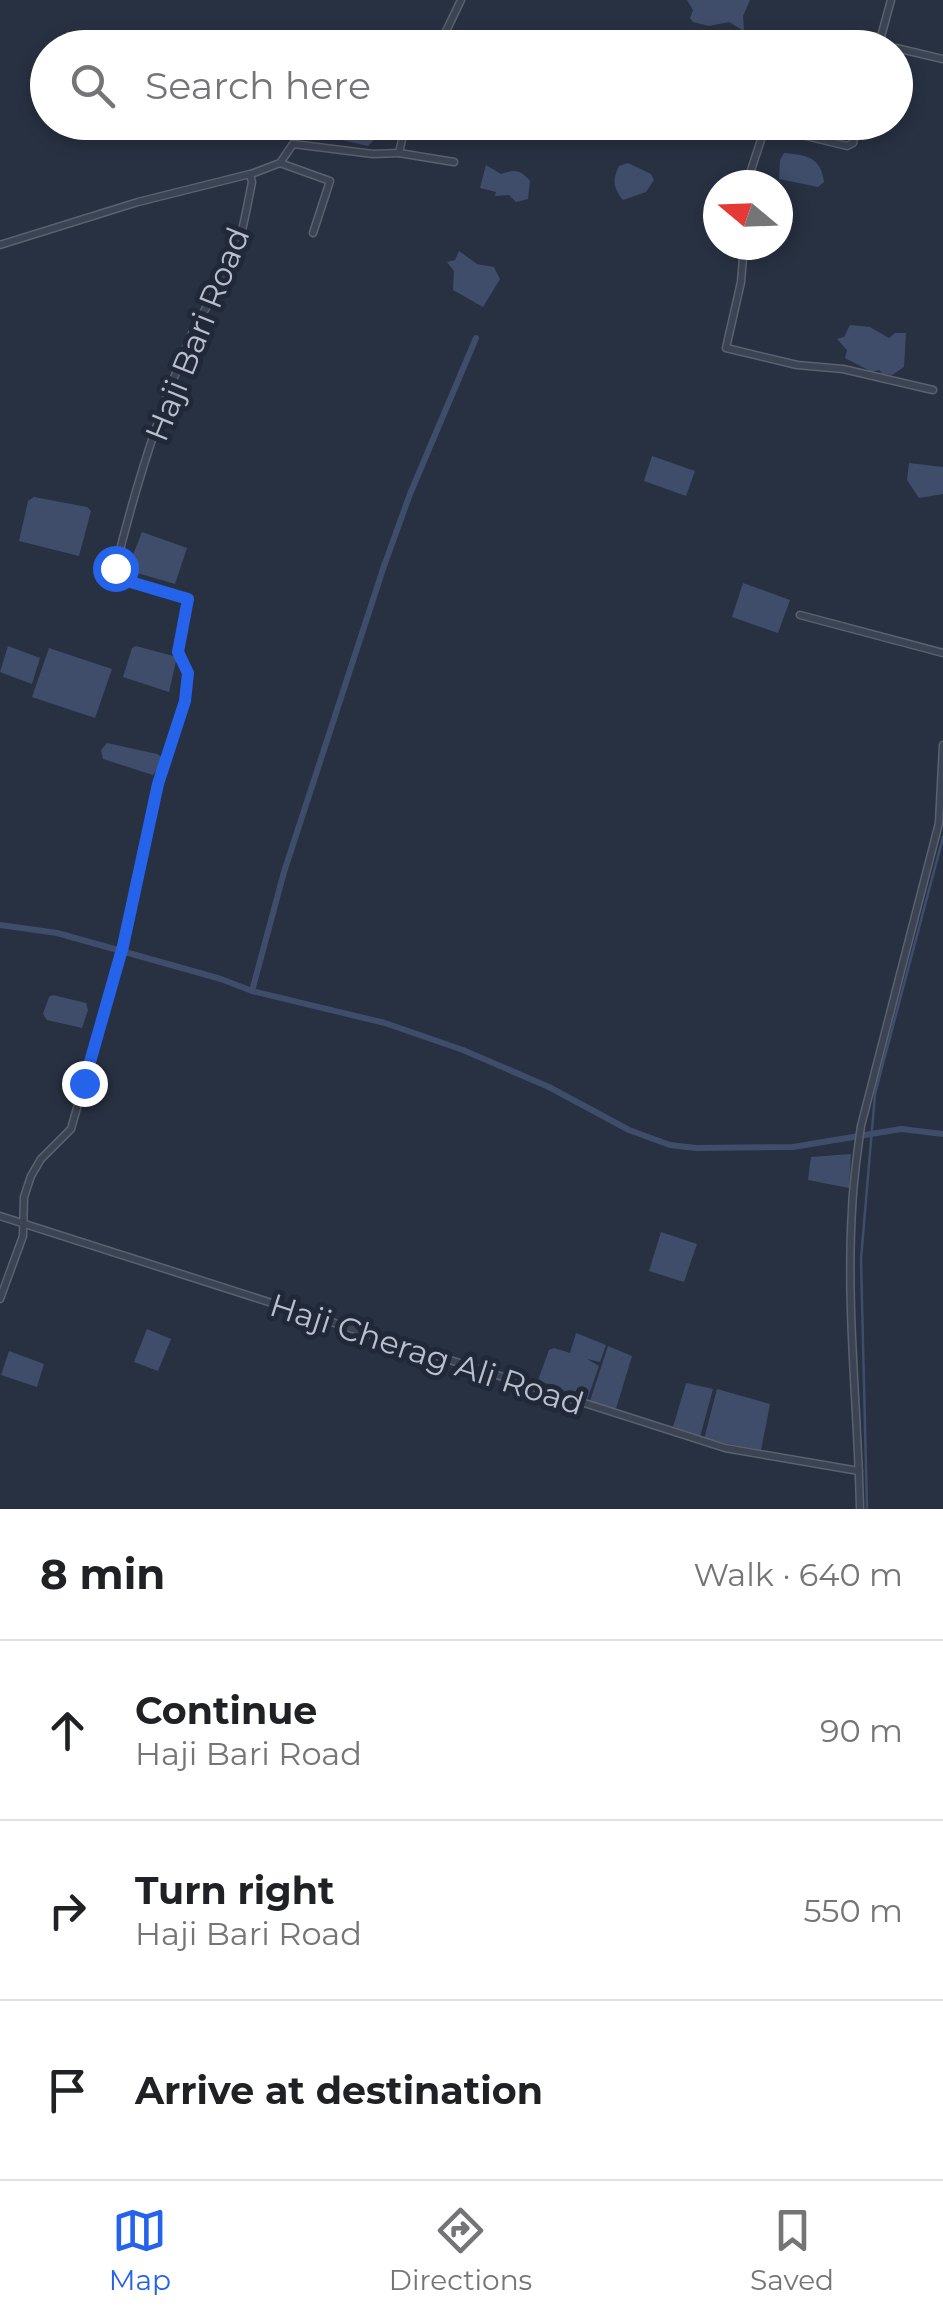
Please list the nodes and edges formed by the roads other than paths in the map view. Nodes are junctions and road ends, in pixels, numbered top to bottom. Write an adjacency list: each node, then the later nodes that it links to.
1 (461, 0): 3 (street)
2 (891, 0): 4 (street)
3 (447, 30)
4 (883, 30)
5 (913, 52): 6 (street)
6 (943, 59)
7 (402, 140): 11 (street)
8 (761, 140): 14 (street)
9 (820, 140): 10 (street)
10 (854, 140)
11 (399, 153): 12 (street); 13 (street)
12 (454, 162)
13 (280, 163): 15 (street); 16 (street)
14 (751, 170)
15 (250, 174): 17 (street, Haji Bari Road); 24 (street, Haji Bari Road)
16 (313, 233)
17 (0, 245)
18 (743, 260): 19 (street)
19 (933, 390)
20 (800, 615): 21 (street)
21 (943, 653)
22 (943, 744): 26 (street)
23 (0, 1216): 24 (street, Haji Cherag Ali Road)
24 (24, 1223): 25 (street, Haji Bari Road); 26 (street, Haji Cherag Ali Road)
25 (0, 1299)
26 (860, 1471): 27 (street)
27 (860, 1509)

